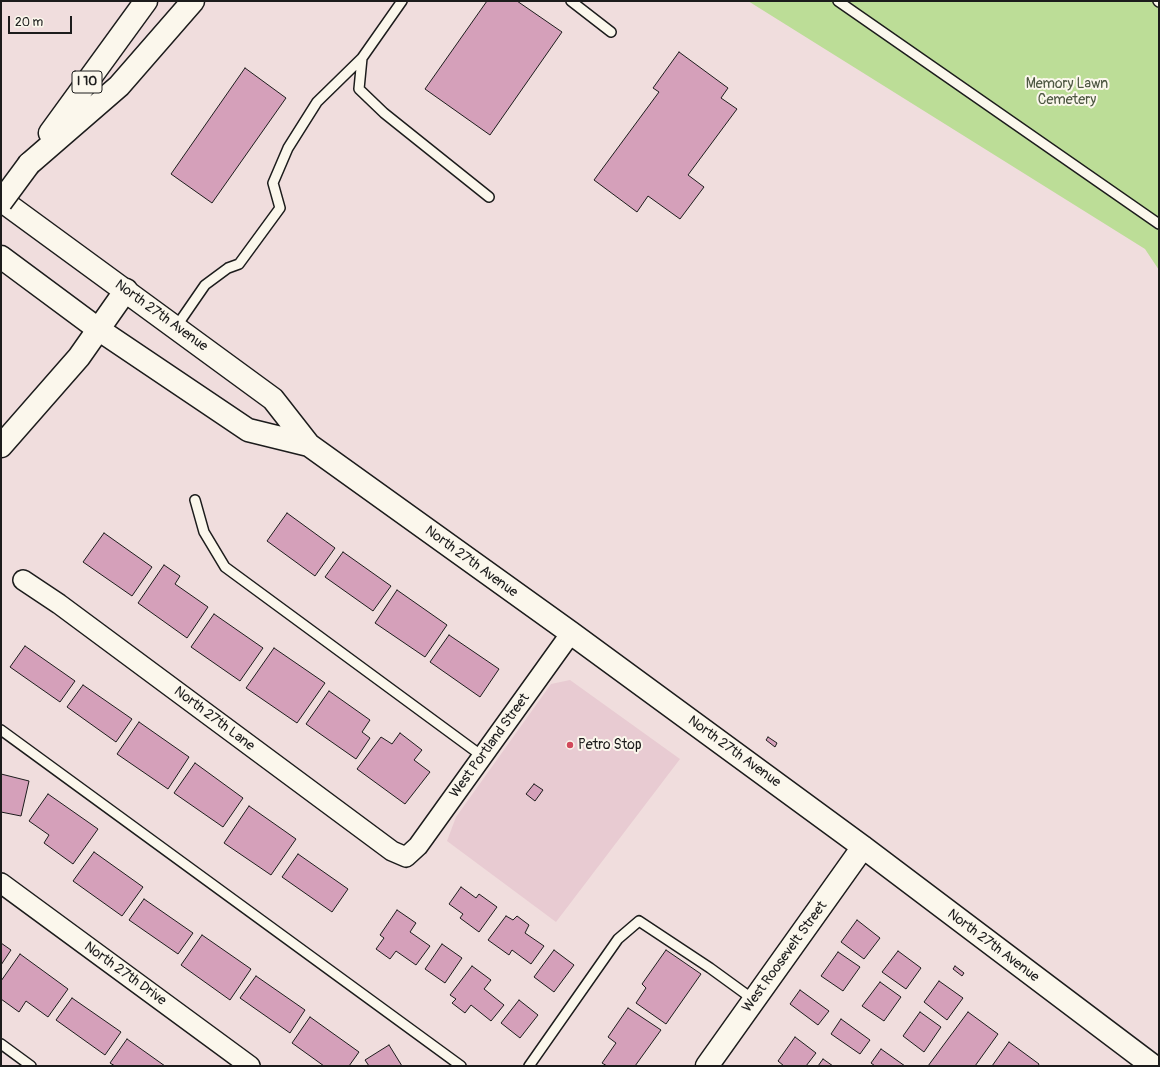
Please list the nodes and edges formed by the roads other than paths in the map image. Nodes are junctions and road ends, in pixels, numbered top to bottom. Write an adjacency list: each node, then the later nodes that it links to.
1 (146, 1): 8 (main road, I 10)
2 (193, 1): 8 (main road)
3 (402, 1): 7 (lane)
4 (571, 1): 6 (lane)
5 (838, 1): 11 (lane)
6 (611, 32)
7 (362, 58): 9 (lane); 14 (lane)
8 (29, 164): 10 (main road, I 10, bridge)
9 (489, 198)
10 (1, 201): 13 (main road, North 27th Avenue)
11 (1159, 224)
12 (1, 257): 15 (main road, North 27th Avenue)
13 (126, 290): 14 (main road, North 27th Avenue); 15 (main road)
14 (176, 328): 16 (main road, North 27th Avenue)
15 (98, 329): 16 (main road, North 27th Avenue); 17 (main road)
16 (309, 445): 20 (main road, North 27th Avenue)
17 (1, 446)
18 (195, 500): 22 (lane)
19 (23, 580): 24 (street, North 27th Lane)
20 (571, 633): 22 (street, West Portland Street); 23 (main road, North 27th Avenue)
21 (1, 730): 31 (lane)
22 (482, 756): 24 (street, West Portland Street)
23 (863, 847): 26 (main road, West Roosevelt Street); 28 (main road, North 27th Avenue)
24 (406, 857)
25 (1, 883): 30 (street, North 27th Drive)
26 (754, 1000): 32 (lane); 33 (main road, West Roosevelt Street)
27 (1, 1044): 29 (lane)
28 (1146, 1064)
29 (31, 1066)
30 (250, 1066)
31 (461, 1066)
32 (529, 1066)
33 (707, 1066)

